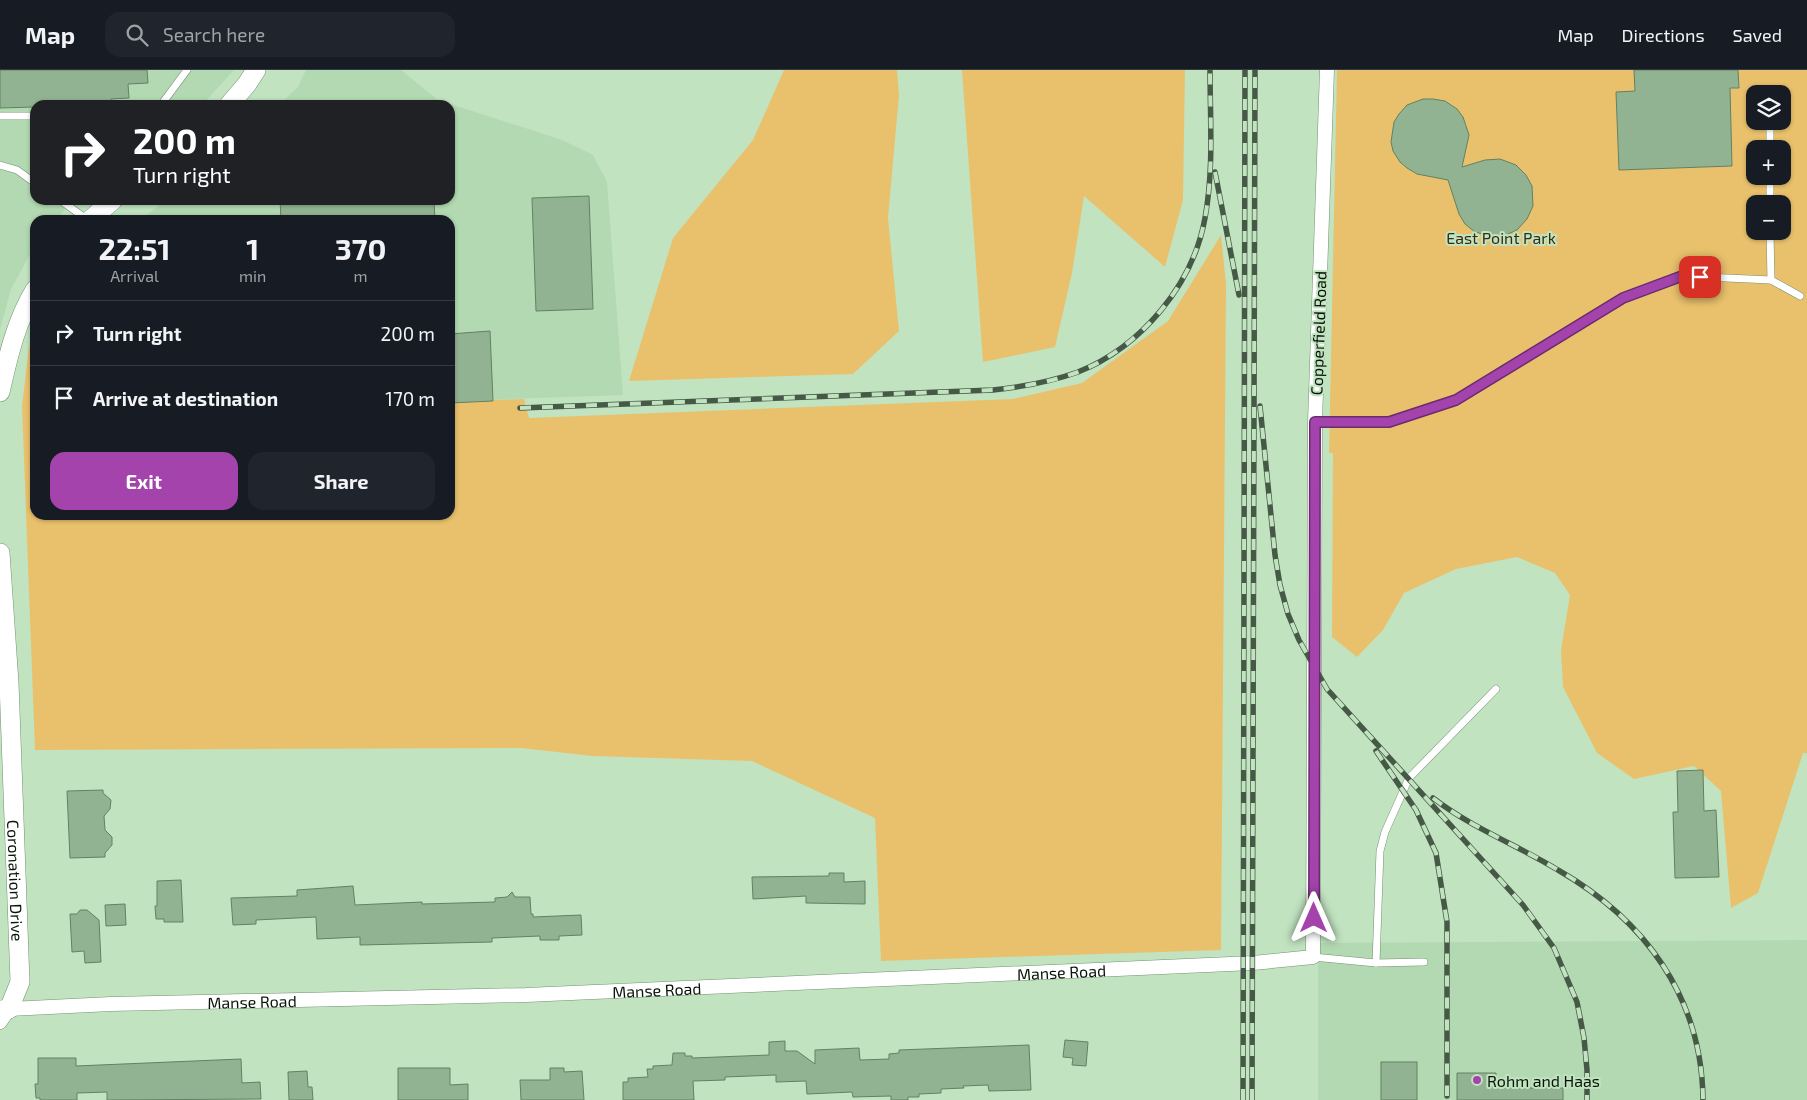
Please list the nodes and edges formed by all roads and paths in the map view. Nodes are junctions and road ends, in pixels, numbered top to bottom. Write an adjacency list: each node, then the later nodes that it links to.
1 (187, 70): 4 (lane)
2 (256, 70): 5 (street)
3 (1327, 70): 19 (street, Copperfield Road)
4 (165, 100)
5 (233, 100)
6 (0, 116): 7 (lane)
7 (30, 116)
8 (0, 165): 9 (lane)
9 (30, 179)
10 (67, 205): 12 (lane)
11 (107, 205): 13 (street)
12 (82, 215)
13 (95, 215)
14 (1770, 240): 15 (lane)
15 (1770, 280): 16 (lane); 19 (lane)
16 (1800, 296)
17 (30, 298): 18 (street)
18 (0, 392)
19 (1315, 422): 22 (street, Copperfield Road)
20 (0, 554): 25 (street, Coronation Drive)
21 (1496, 689): 24 (lane)
22 (1314, 957): 24 (lane); 25 (street, Manse Road)
23 (1424, 962): 24 (lane)
24 (1376, 963)
25 (3, 1014)

